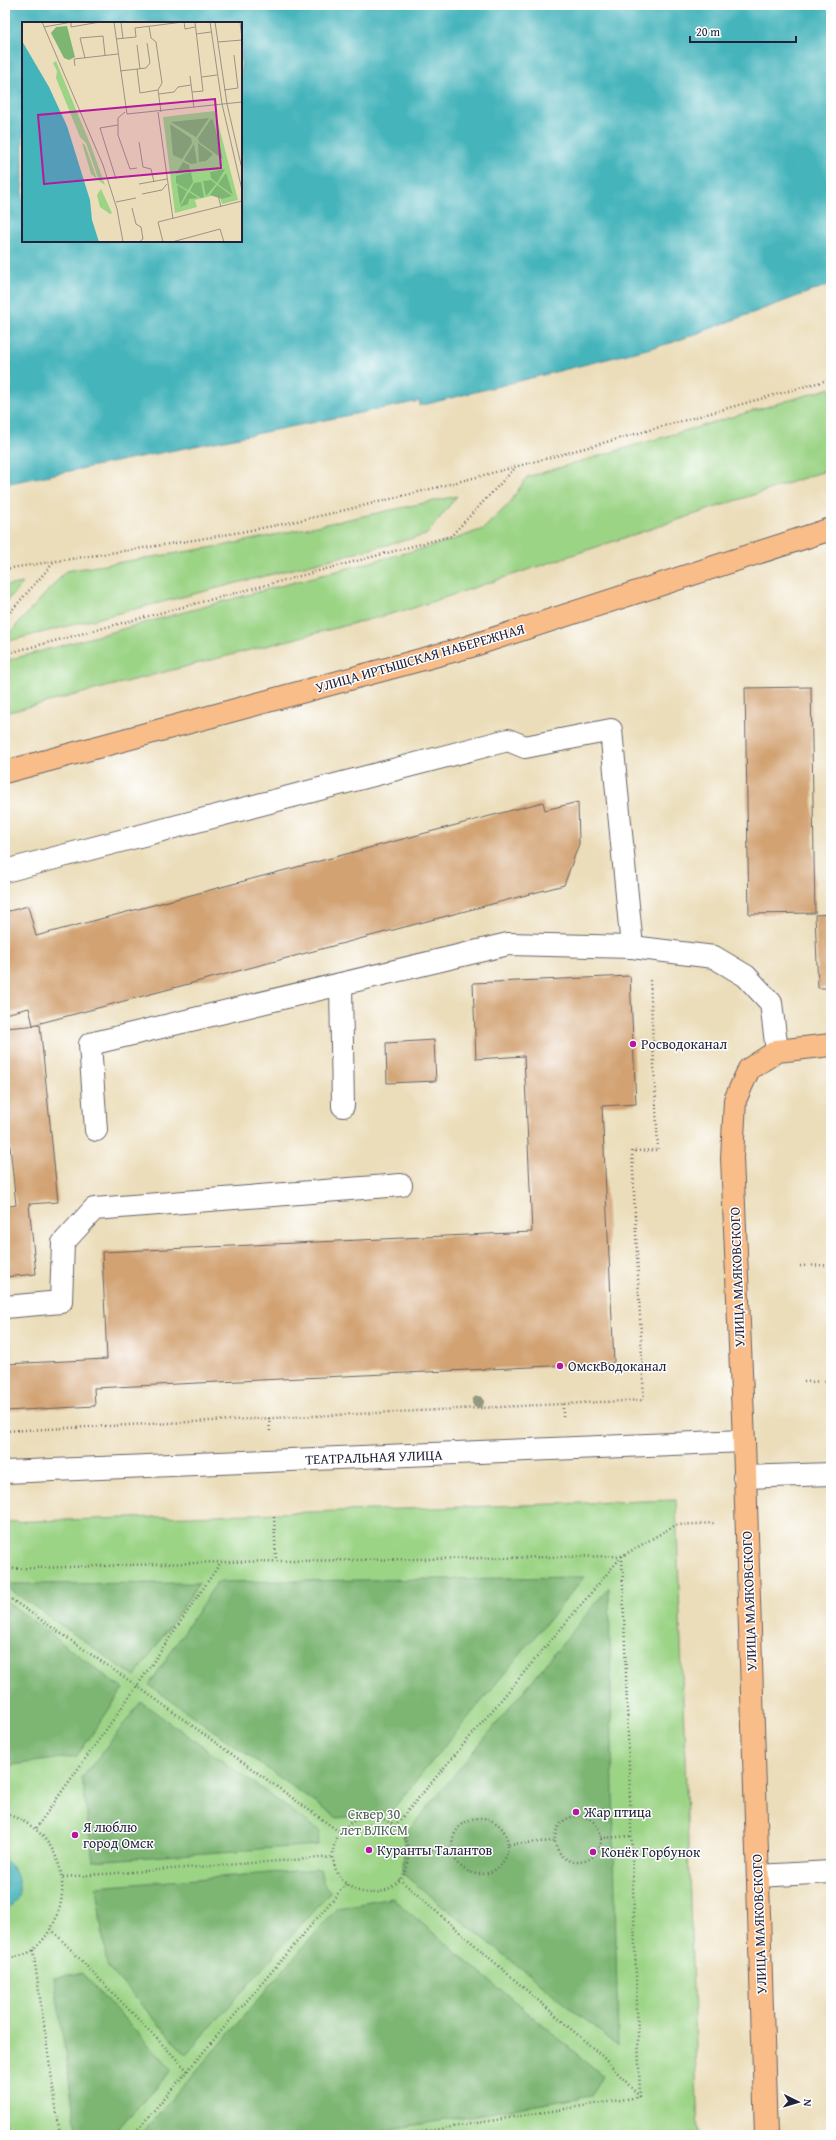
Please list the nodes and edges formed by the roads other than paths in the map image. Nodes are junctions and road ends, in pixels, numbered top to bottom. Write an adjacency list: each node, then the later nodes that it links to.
1 (831, 529): 2 (main road, УЛИЦА ИРТЫШСКАЯ НАБЕРЕЖНАЯ)
2 (5, 772)
3 (5, 871): 4 (street)
4 (640, 948): 5 (street); 7 (street)
5 (341, 984): 8 (street); 9 (street)
6 (831, 1045): 7 (main road)
7 (777, 1050): 12 (main road, УЛИЦА МАЯКОВСКОГО)
8 (343, 1106)
9 (96, 1130)
10 (401, 1185): 11 (street)
11 (5, 1307)
12 (744, 1441): 13 (street, ТЕАТРАЛЬНАЯ УЛИЦА); 15 (main road, УЛИЦА МАЯКОВСКОГО)
13 (5, 1472)
14 (831, 1474): 15 (street)
15 (744, 1477): 17 (main road, УЛИЦА МАЯКОВСКОГО)
16 (831, 1872): 17 (street)
17 (758, 1876): 18 (main road, УЛИЦА МАЯКОВСКОГО)
18 (766, 2135)

